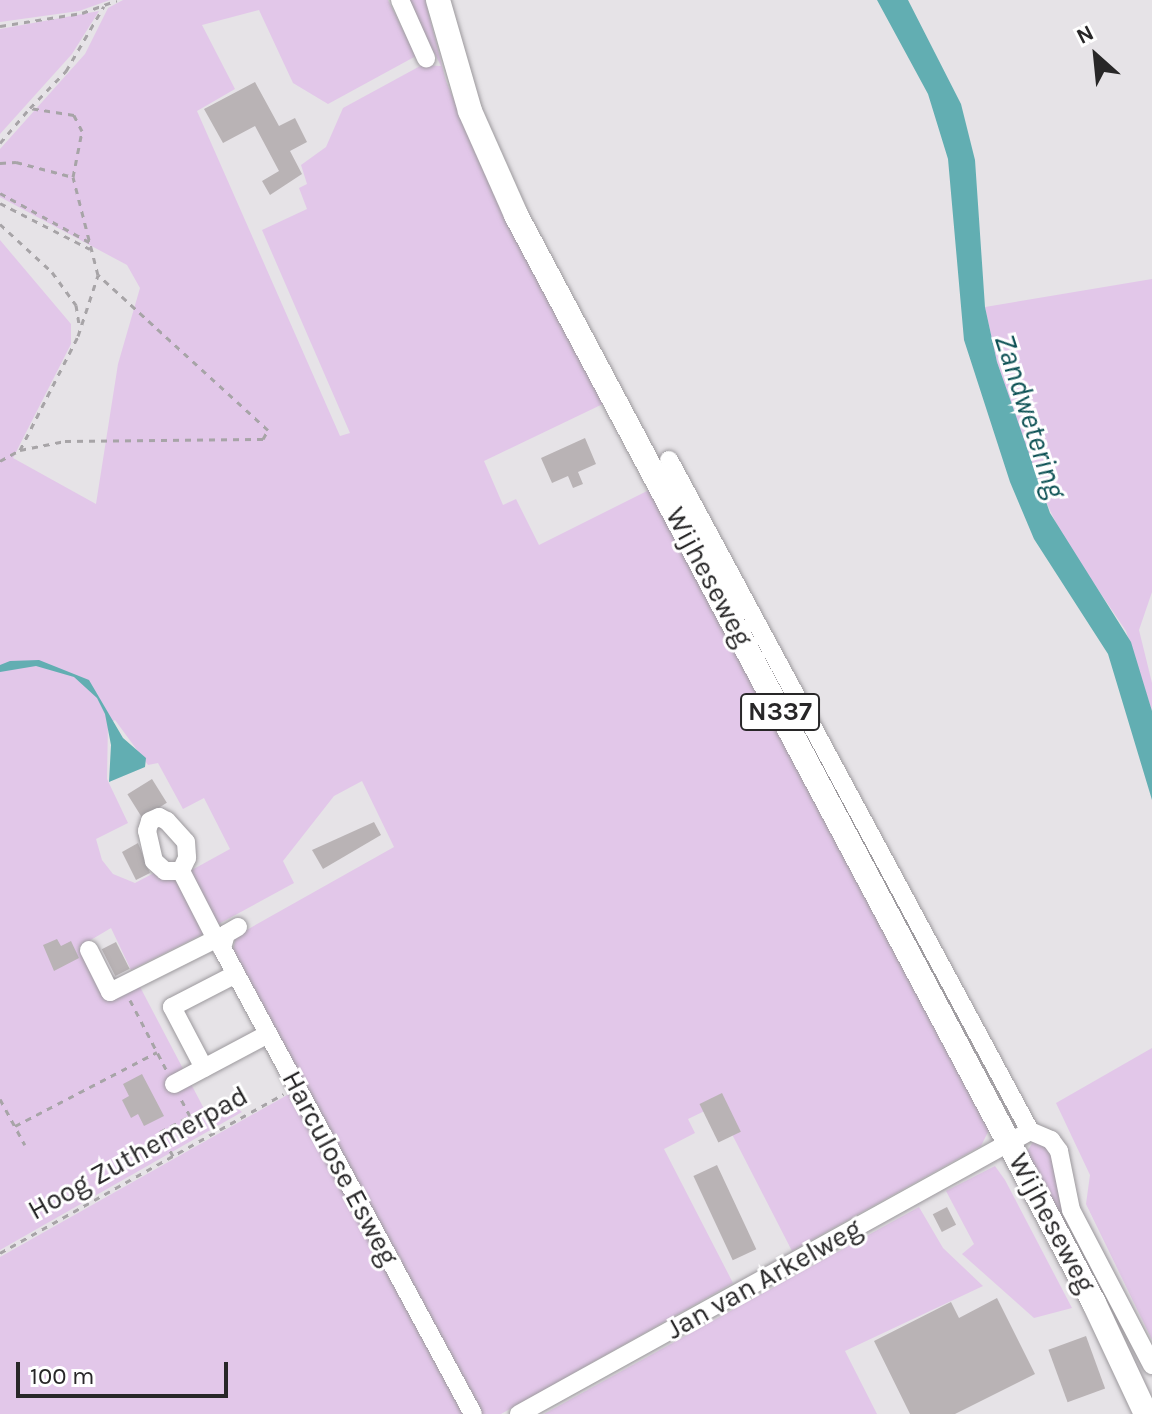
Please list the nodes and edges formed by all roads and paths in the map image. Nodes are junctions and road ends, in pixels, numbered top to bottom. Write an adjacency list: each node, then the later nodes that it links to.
1 (117, 0): 4 (path)
2 (400, 0): 6 (street)
3 (438, 0): 33 (main road, Wijheseweg / N337)
4 (104, 6): 5 (path); 7 (path)
5 (0, 26)
6 (426, 58)
7 (30, 108): 8 (path); 10 (path)
8 (0, 143)
9 (0, 163): 10 (path)
10 (73, 177): 14 (path)
11 (0, 193): 14 (path)
12 (0, 203): 15 (path)
13 (0, 224): 17 (path)
14 (89, 242): 15 (path)
15 (90, 249): 16 (path)
16 (98, 275): 17 (path); 18 (path)
17 (80, 329): 18 (path)
18 (20, 450): 20 (path)
19 (669, 460): 33 (street, Wijheseweg)
20 (0, 461)
21 (181, 871): 23 (street, Harculose Esweg)
22 (238, 927): 23 (street)
23 (219, 940): 24 (street); 25 (street, Harculose Esweg)
24 (89, 950)
25 (236, 974): 26 (street, Harculose Esweg); 28 (street)
26 (268, 1034): 28 (street); 30 (street, Harculose Esweg)
27 (157, 1052): 32 (path)
28 (204, 1068): 29 (street)
29 (174, 1084)
30 (296, 1087): 35 (path, Hoog Zuthemerpad); 39 (street, Harculose Esweg)
31 (0, 1099): 32 (path)
32 (15, 1126): 34 (path)
33 (1019, 1137): 36 (street, Wijheseweg); 37 (main road, Wijheseweg / N337); 40 (street, Jan van Arkelweg)
34 (25, 1145)
35 (0, 1253)
36 (1117, 1293): 37 (street, Wijheseweg); 38 (street, Wijheseweg)
37 (1094, 1303): 41 (main road, Wijheseweg / N337)
38 (1152, 1365)
39 (473, 1414)
40 (519, 1414)
41 (1146, 1414)

